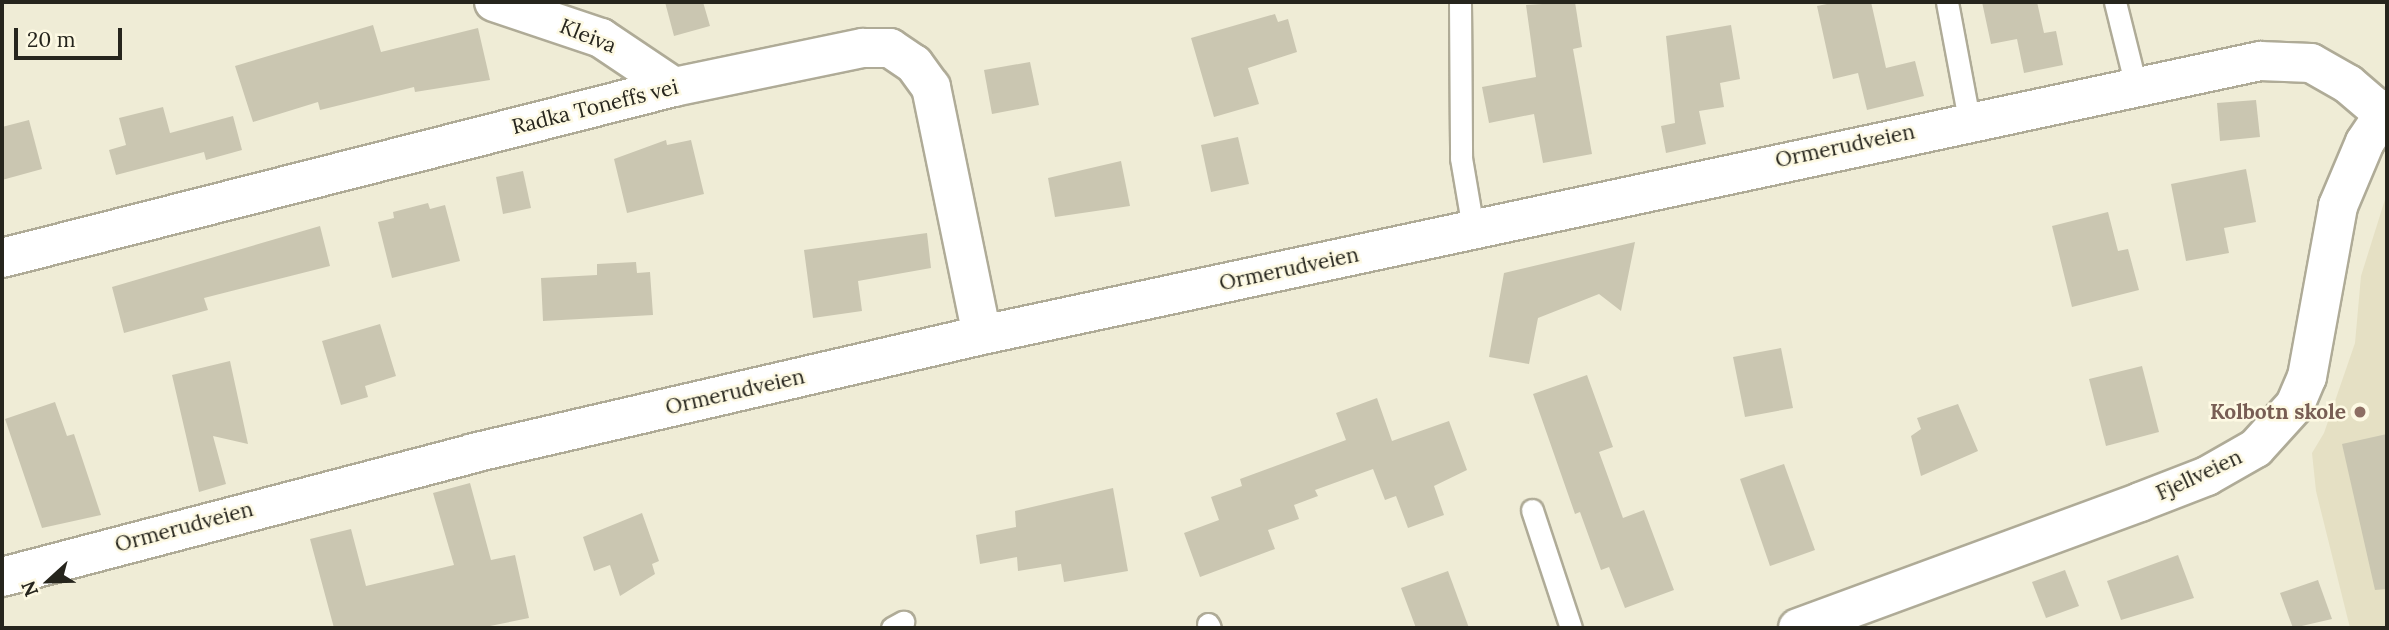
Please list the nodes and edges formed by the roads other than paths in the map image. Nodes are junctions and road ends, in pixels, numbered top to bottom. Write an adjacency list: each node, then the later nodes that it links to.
1 (494, 2): 6 (street, Kleiva)
2 (1460, 2): 9 (lane)
3 (1947, 2): 8 (lane)
4 (2115, 2): 5 (lane)
5 (2136, 86): 7 (street, Ormerudveien); 8 (street, Ormerudveien)
6 (674, 87): 10 (street, Radka Toneffs vei); 11 (street, Radka Toneffs vei)
7 (2385, 112): 15 (street, Fjellveien)
8 (1969, 119): 9 (street, Ormerudveien)
9 (1474, 229): 11 (street, Ormerudveien)
10 (2, 258)
11 (982, 335): 13 (street, Ormerudveien)
12 (1532, 510): 14 (lane)
13 (2, 577)
14 (1571, 628)
15 (1798, 628)

